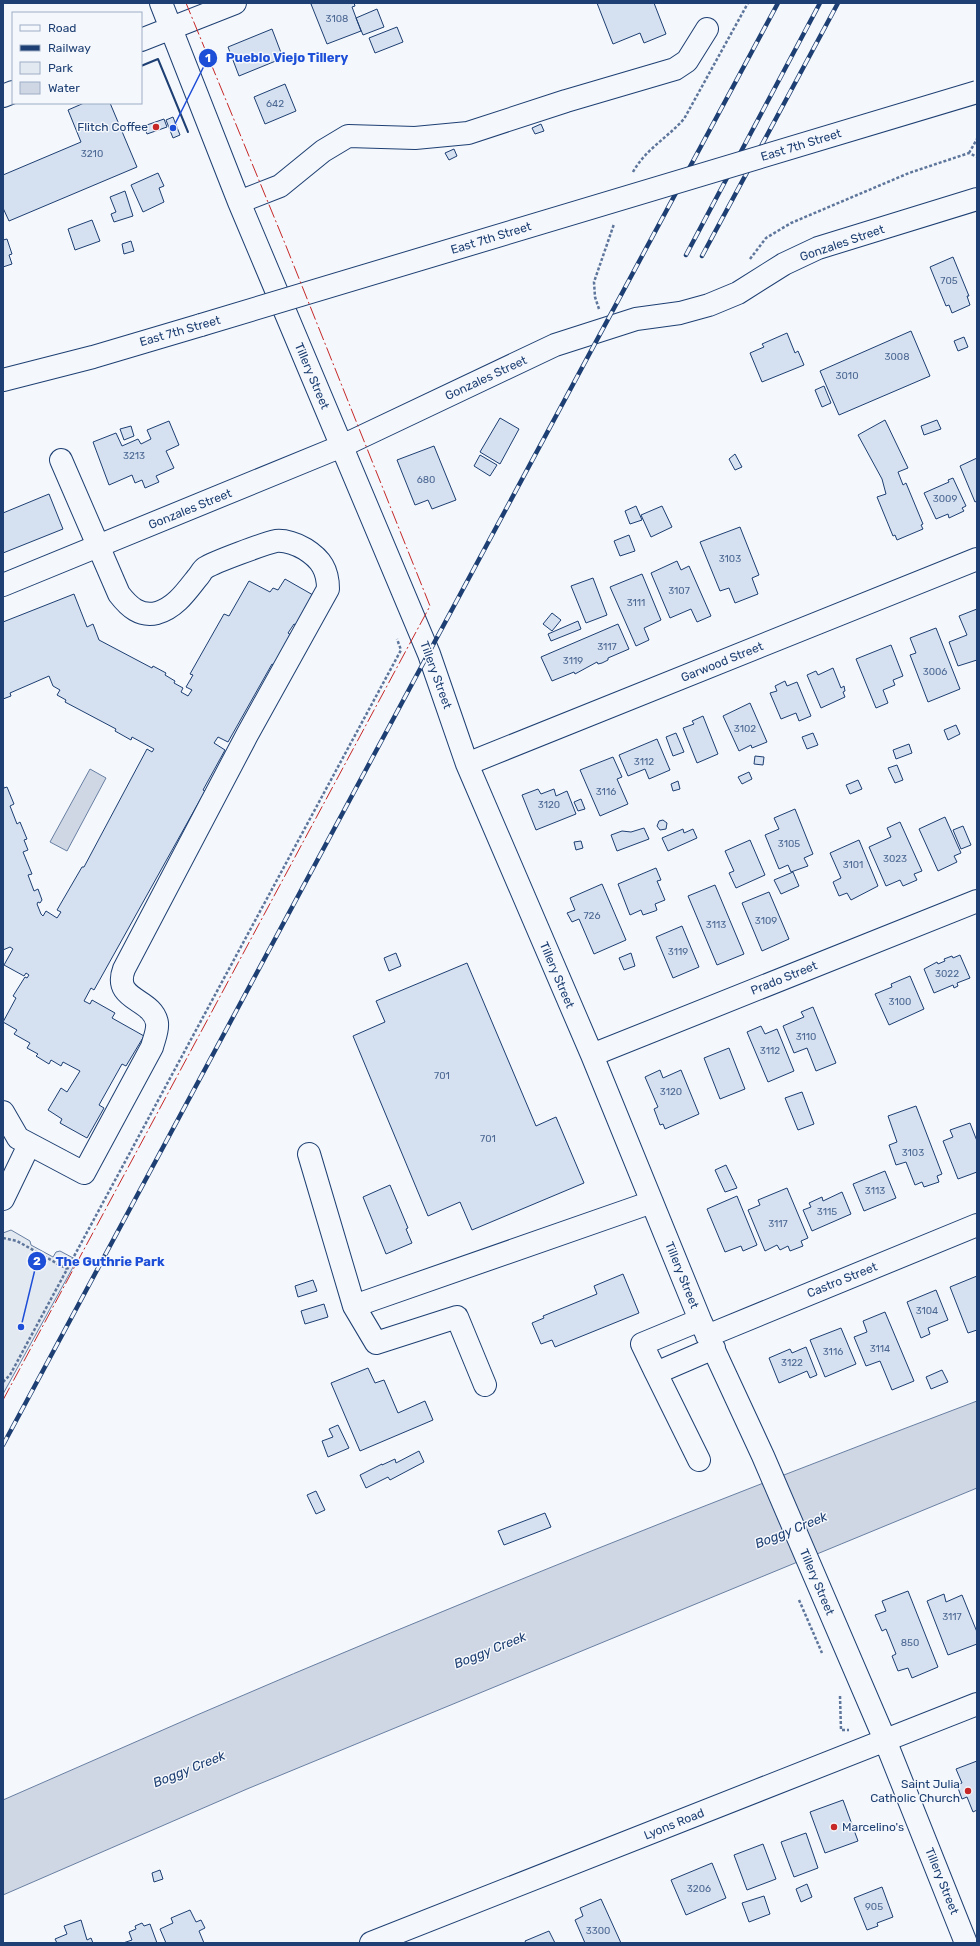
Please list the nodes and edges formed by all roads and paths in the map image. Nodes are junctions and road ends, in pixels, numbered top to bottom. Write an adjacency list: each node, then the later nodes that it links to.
1 (161, 3): 4 (street, Tillery Street)
2 (235, 3): 4 (street)
3 (748, 3): 11 (path)
4 (171, 29): 6 (street); 12 (street, Tillery Street)
5 (708, 29): 12 (street)
6 (142, 40)
7 (977, 92): 19 (street, East 7th Street, bridge)
8 (977, 139): 9 (path)
9 (969, 153): 10 (path); 15 (path)
10 (977, 158)
11 (630, 178)
12 (239, 202): 20 (street, Tillery Street)
13 (975, 204): 20 (street, Gonzales Street)
14 (615, 221): 17 (path)
15 (746, 264)
16 (602, 307): 17 (path)
17 (599, 309): 18 (path)
18 (594, 312)
19 (3, 380)
20 (342, 446): 22 (street, Gonzales Street); 26 (street, Tillery Street)
21 (61, 460): 22 (street)
22 (98, 547): 24 (street, Gonzales Street); 30 (street)
23 (977, 559): 26 (street, Garwood Street)
24 (3, 585)
25 (401, 650): 36 (path)
26 (467, 764): 28 (street, Tillery Street)
27 (977, 901): 28 (street, Prado Street)
28 (592, 1055): 33 (street, Tillery Street)
29 (3, 1112): 30 (street)
30 (29, 1145): 32 (street)
31 (309, 1154): 37 (street)
32 (3, 1198)
33 (652, 1202): 37 (street); 38 (street, Tillery Street)
34 (977, 1225): 38 (street, Castro Street)
35 (3, 1238): 36 (path)
36 (67, 1269): 40 (path)
37 (354, 1306): 41 (street)
38 (707, 1335): 39 (street); 39 (street); 48 (street, Tillery Street)
39 (656, 1373): 42 (street)
40 (3, 1382)
41 (484, 1385)
42 (699, 1460)
43 (799, 1600): 44 (path)
44 (823, 1656)
45 (838, 1691): 47 (path)
46 (977, 1704): 48 (street, Lyons Road)
47 (852, 1729)
48 (885, 1740): 49 (street, Lyons Road); 50 (street, Tillery Street)
49 (377, 1942)
50 (966, 1943)

